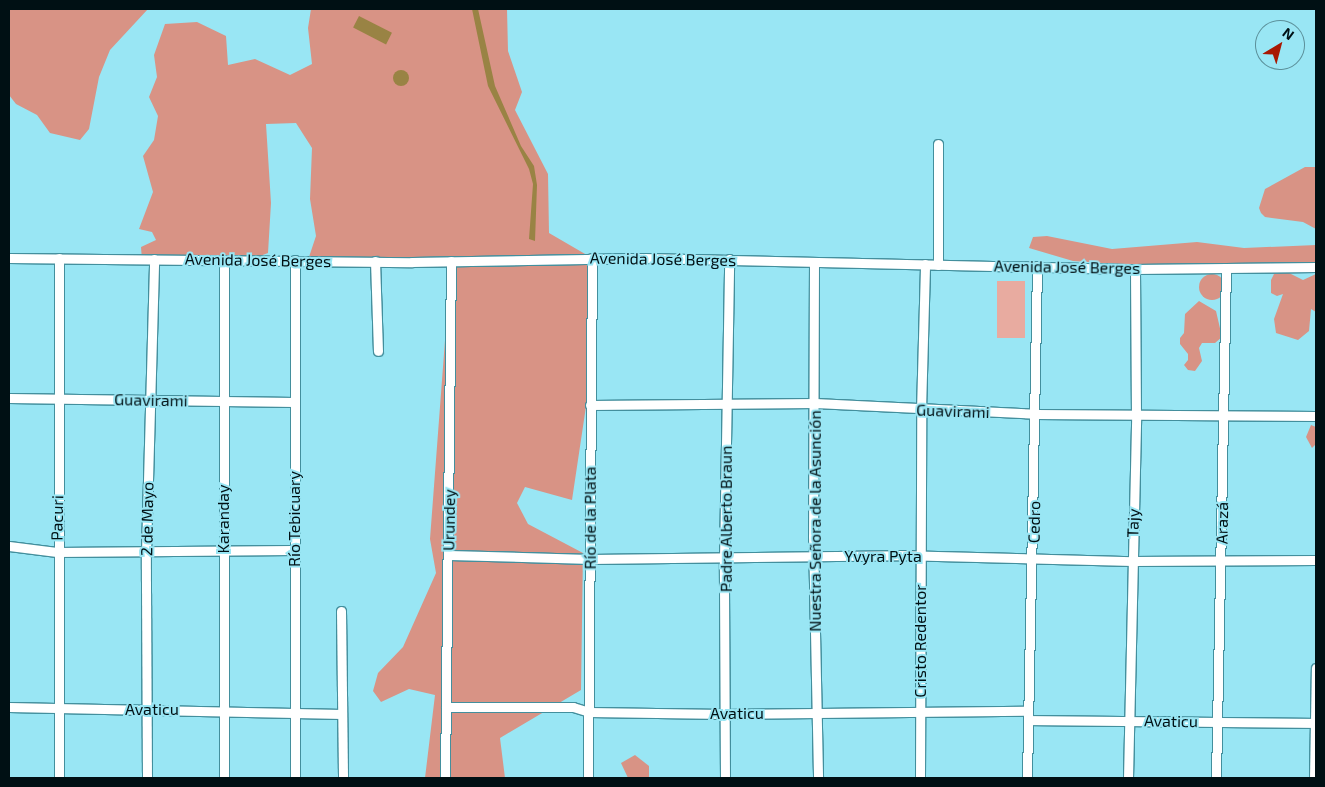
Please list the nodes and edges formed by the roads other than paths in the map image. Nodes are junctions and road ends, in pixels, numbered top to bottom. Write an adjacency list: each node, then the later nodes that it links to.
1 (938, 144): 13 (street)
2 (9, 258): 3 (street, Avenida José Berges)
3 (59, 258): 5 (street, Avenida José Berges); 20 (street, Pacuri)
4 (592, 258): 6 (street, Avenida José Berges); 9 (street, Avenida José Berges); 26 (street, Río de la Plata)
5 (154, 259): 7 (street, Avenida José Berges); 21 (street, 2 de Mayo)
6 (729, 259): 11 (street, Avenida José Berges); 24 (street, Padre Alberto Braun)
7 (224, 260): 8 (street, Avenida José Berges); 22 (street, Karanday)
8 (295, 260): 10 (street, Avenida José Berges); 23 (street, Río Tebicuary)
9 (451, 261): 10 (street, Avenida José Berges); 37 (street, Urundey)
10 (375, 262): 18 (street)
11 (814, 264): 12 (street, Avenida José Berges); 25 (street, Nuestra Señora de la Asunción)
12 (925, 264): 13 (street, Avenida José Berges); 27 (street, Cristo Redentor)
13 (938, 265): 14 (street, Avenida José Berges)
14 (1037, 266): 17 (street, Avenida José Berges); 28 (street, Cedro)
15 (1316, 267): 16 (street, Avenida José Berges)
16 (1226, 268): 17 (street, Avenida José Berges); 30 (street, Arazá)
17 (1135, 269): 29 (street, Tajy)
18 (378, 351)
19 (9, 398): 20 (street, Guavirami)
20 (58, 398): 21 (street, Guavirami); 34 (street, Pacuri)
21 (149, 399): 22 (street, Guavirami); 35 (street, 2 de Mayo)
22 (222, 402): 23 (street, Guavirami); 36 (street, Karanday)
23 (294, 402): 33 (street, Río Tebicuary)
24 (727, 403): 25 (street, Guavirami); 26 (street, Guavirami); 40 (street, Padre Alberto Braun)
25 (815, 403): 27 (street, Guavirami); 38 (street, Nuestra Señora de la Asunción)
26 (590, 405): 41 (street, Río de la Plata)
27 (921, 410): 28 (street, Guavirami); 39 (street, Cristo Redentor)
28 (1036, 414): 29 (street, Guavirami); 42 (street, Cedro)
29 (1136, 415): 30 (street, Guavirami); 45 (street, Tajy)
30 (1224, 416): 31 (street, Guavirami); 43 (street, Arazá)
31 (1316, 416)
32 (9, 546): 34 (street)
33 (293, 550): 36 (street); 53 (street, Río Tebicuary)
34 (57, 552): 35 (street); 50 (street, Pacuri)
35 (146, 552): 36 (street); 51 (street, 2 de Mayo)
36 (224, 552): 52 (street, Karanday)
37 (449, 555): 41 (street, Yvyra Pyta); 49 (street, Urundey)
38 (815, 556): 39 (street, Yvyra Pyta); 40 (street, Yvyra Pyta); 55 (street, Nuestra Señora de la Asunción)
39 (920, 556): 42 (street, Yvyra Pyta); 56 (street, Cristo Redentor)
40 (724, 558): 41 (street, Yvyra Pyta); 58 (street, Padre Alberto Braun)
41 (590, 559): 54 (street, Río de la Plata)
42 (1033, 559): 45 (street, Yvyra Pyta); 59 (street, Cedro)
43 (1221, 560): 44 (street, Yvyra Pyta); 45 (street, Yvyra Pyta); 61 (street, Arazá)
44 (1316, 560)
45 (1132, 561): 60 (street, Tajy)
46 (341, 611): 57 (street)
47 (1316, 668): 62 (street)
48 (9, 707): 50 (street, Avaticu)
49 (446, 707): 54 (street, Avaticu); 68 (street, Urundey)
50 (58, 709): 51 (street, Avaticu); 63 (street, Pacuri)
51 (146, 709): 52 (street, Avaticu); 64 (street, 2 de Mayo)
52 (225, 710): 53 (street, Avaticu); 65 (street, Karanday)
53 (295, 711): 57 (street, Avaticu); 66 (street, Río Tebicuary)
54 (589, 712): 58 (street, Avaticu); 69 (street, Río de la Plata)
55 (816, 712): 56 (street, Avaticu); 58 (street, Avaticu); 71 (street, Nuestra Señora de la Asunción)
56 (920, 712): 59 (street, Avaticu); 72 (street, Cristo Redentor)
57 (342, 714): 67 (street)
58 (724, 714): 70 (street, Padre Alberto Braun)
59 (1028, 715): 60 (street, Avaticu); 73 (street, Cedro)
60 (1130, 720): 61 (street, Avaticu); 74 (street, Tajy)
61 (1217, 722): 62 (street, Avaticu); 75 (street, Arazá)
62 (1314, 723): 76 (street)
63 (59, 778)
64 (147, 778)
65 (224, 778)
66 (295, 778)
67 (342, 778)
68 (445, 778)
69 (588, 778)
70 (725, 778)
71 (818, 778)
72 (920, 778)
73 (1027, 778)
74 (1128, 778)
75 (1216, 778)
76 (1314, 778)

